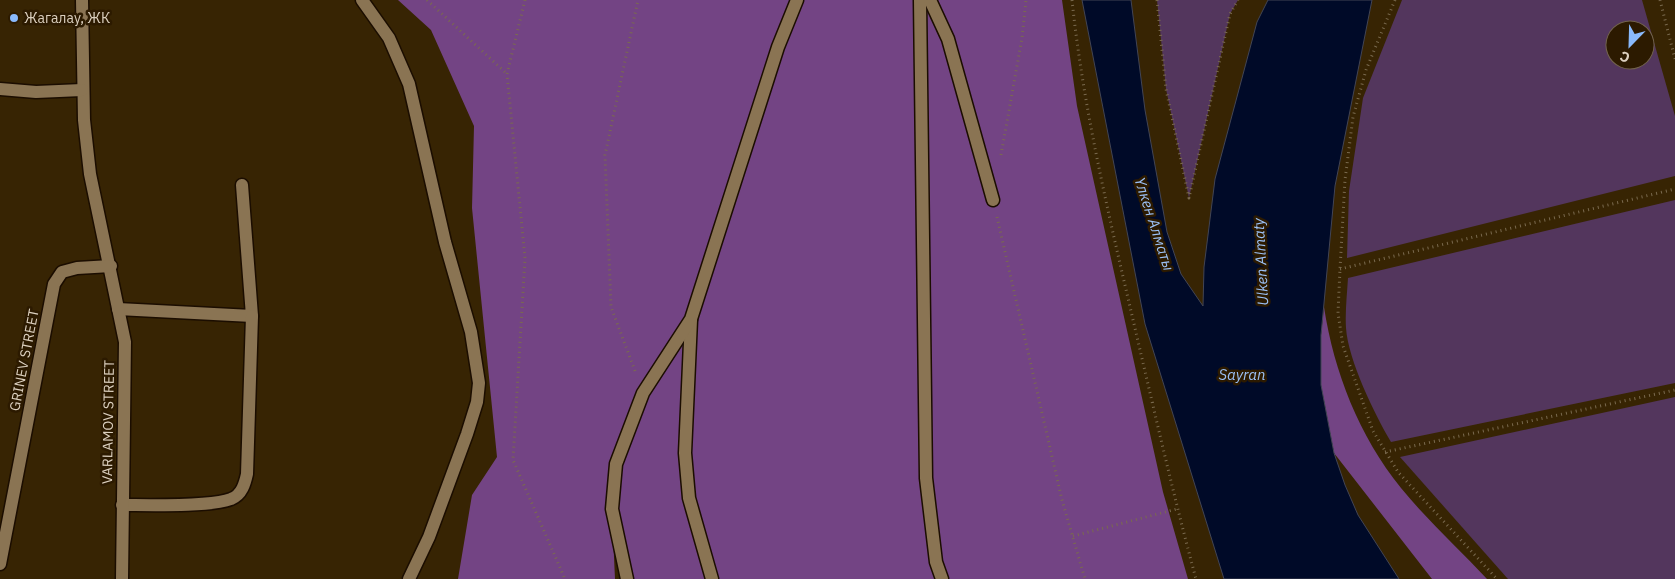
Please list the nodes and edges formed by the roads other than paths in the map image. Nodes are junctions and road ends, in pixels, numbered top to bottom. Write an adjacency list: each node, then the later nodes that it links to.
1 (82, 0): 7 (street, VARLAMOV STREET)
2 (362, 0): 17 (street)
3 (797, 0): 13 (street)
4 (920, 0): 20 (street)
5 (930, 0): 9 (street)
6 (0, 89): 7 (street)
7 (82, 90): 10 (street, VARLAMOV STREET)
8 (242, 185): 12 (street)
9 (993, 200)
10 (110, 266): 11 (street, VARLAMOV STREET); 15 (street, GRINEV STREET)
11 (118, 309): 12 (street); 14 (street, VARLAMOV STREET)
12 (252, 316): 14 (street)
13 (691, 319): 18 (street); 19 (street)
14 (122, 505): 16 (street, VARLAMOV STREET)
15 (0, 564)
16 (122, 579)
17 (410, 579)
18 (627, 579)
19 (712, 579)
20 (942, 579)

